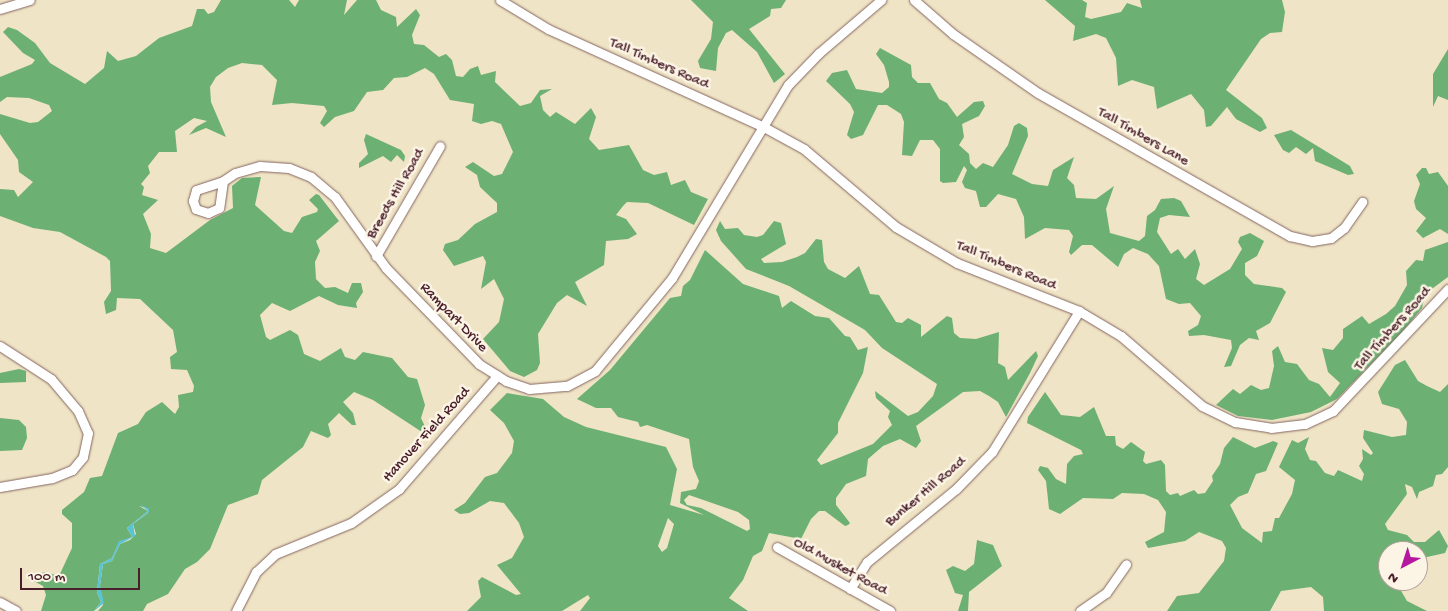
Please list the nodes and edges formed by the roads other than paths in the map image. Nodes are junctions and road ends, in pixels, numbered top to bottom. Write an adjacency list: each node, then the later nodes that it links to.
1 (30, 0): 5 (street)
2 (500, 0): 6 (street, Tall Timbers Road)
3 (881, 0): 6 (street, Rampart Drive)
4 (914, 0): 9 (street, Tall Timbers Lane)
5 (0, 9)
6 (762, 126): 12 (street, Tall Timbers Road); 14 (street, Rampart Drive)
7 (440, 146): 10 (street, Breeds Hill Road)
8 (223, 181): 10 (street, Rampart Drive)
9 (1362, 202)
10 (376, 256): 14 (street, Rampart Drive)
11 (1448, 289): 12 (street, Tall Timbers Road)
12 (1079, 311): 18 (street, Bunker Hill Road)
13 (0, 346): 15 (street)
14 (497, 376): 21 (street, Hanover Field Road)
15 (0, 487)
16 (776, 547): 18 (street, Old Musket Road)
17 (1126, 564): 23 (street)
18 (850, 589): 22 (street, Old Musket Road)
19 (0, 602): 20 (street)
20 (16, 611)
21 (236, 611)
22 (890, 611)
23 (1080, 611)

